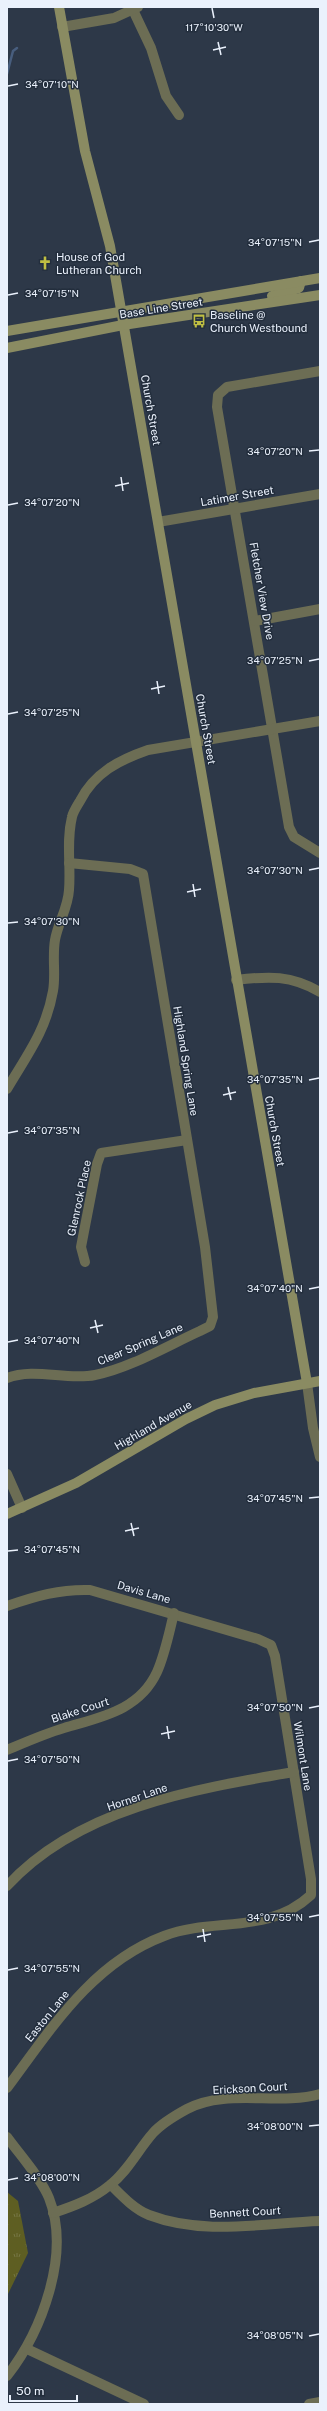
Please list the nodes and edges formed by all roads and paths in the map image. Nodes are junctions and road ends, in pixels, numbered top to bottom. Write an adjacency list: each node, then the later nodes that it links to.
1 (59, 7): 3 (main road, Church Street)
2 (135, 9): 3 (street); 4 (street)
3 (62, 27): 9 (main road, Church Street)
4 (179, 115)
5 (320, 278): 6 (main road, Base Line Street)
6 (301, 281): 8 (main road); 9 (main road, Base Line Street)
7 (320, 294): 8 (main road, Base Line Street)
8 (238, 308): 10 (main road, Base Line Street)
9 (121, 311): 10 (main road, Church Street); 11 (main road, Base Line Street)
10 (124, 325): 12 (main road, Base Line Street); 16 (main road, Church Street)
11 (7, 331)
12 (7, 348)
13 (320, 371): 15 (street, Fletcher View Drive)
14 (320, 494): 15 (street, Latimer Street)
15 (235, 509): 16 (street, Latimer Street); 18 (street, Fletcher View Drive)
16 (158, 522): 21 (main road, Church Street)
17 (320, 609): 18 (street)
18 (255, 621): 20 (street, Fletcher View Drive)
19 (320, 721): 20 (street)
20 (274, 730): 21 (street); 22 (street, Fletcher View Drive)
21 (196, 743): 23 (street); 24 (main road, Church Street)
22 (320, 853)
23 (69, 863): 26 (street); 27 (street, Highland Spring Lane)
24 (236, 980): 25 (street); 32 (main road, Church Street)
25 (320, 992)
26 (7, 1089)
27 (187, 1140): 28 (street, Glenrock Place); 29 (street, Highland Spring Lane)
28 (85, 1262)
29 (210, 1326): 30 (street, Clear Spring Lane)
30 (7, 1378)
31 (320, 1381): 32 (main road, Highland Avenue)
32 (307, 1383): 33 (street, Church Street); 35 (main road, Highland Avenue)
33 (320, 1457)
34 (7, 1474): 35 (street)
35 (22, 1508): 36 (main road, Highland Avenue)
36 (7, 1514)
37 (7, 1606): 38 (street, Davis Lane)
38 (174, 1613): 39 (street, Davis Lane); 40 (street, Blake Court)
39 (271, 1645): 41 (street, Wilmont Lane)
40 (7, 1750)
41 (294, 1772): 42 (street, Horner Lane); 43 (street, Wilmont Lane)
42 (7, 1886)
43 (311, 1895): 44 (street, Easton Lane)
44 (7, 2088)
45 (320, 2094): 47 (street, Erickson Court)
46 (7, 2137): 48 (street)
47 (111, 2185): 48 (street, Erickson Court); 49 (street, Bennett Court)
48 (53, 2213): 50 (street)
49 (320, 2221)
50 (27, 2349): 51 (street); 53 (street)
51 (7, 2376)
52 (320, 2402): 54 (street)
53 (144, 2404)
54 (309, 2404)

